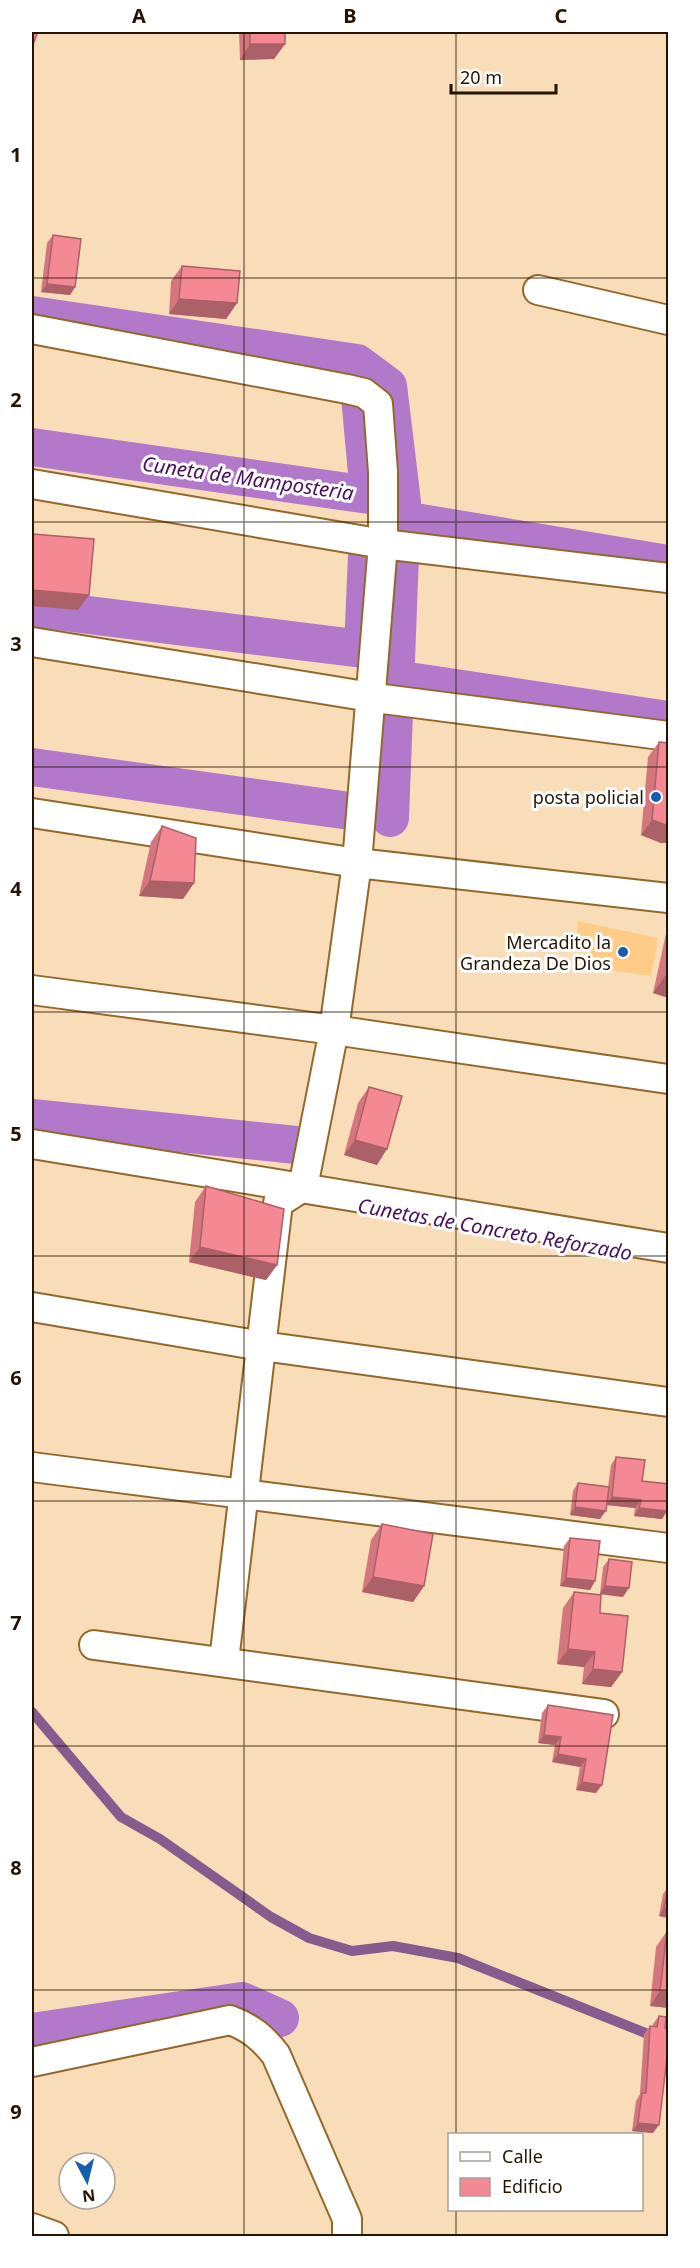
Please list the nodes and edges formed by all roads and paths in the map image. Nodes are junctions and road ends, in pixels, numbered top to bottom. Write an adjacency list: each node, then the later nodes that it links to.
1 (538, 290): 2 (street)
2 (669, 320)
3 (32, 329): 5 (street)
4 (32, 484): 5 (street)
5 (388, 545): 6 (street); 8 (street)
6 (669, 578)
7 (32, 642): 8 (street)
8 (378, 698): 9 (street); 11 (street)
9 (669, 736)
10 (32, 813): 11 (street)
11 (357, 863): 12 (street); 14 (street)
12 (669, 898)
13 (32, 990): 14 (street)
14 (334, 1030): 15 (street); 17 (street)
15 (669, 1079)
16 (32, 1144): 17 (street)
17 (303, 1187): 18 (street); 20 (street)
18 (669, 1248)
19 (32, 1307): 20 (street)
20 (262, 1346): 21 (street); 23 (street)
21 (669, 1402)
22 (32, 1467): 23 (street)
23 (245, 1493): 24 (street); 26 (street)
24 (669, 1548)
25 (94, 1645): 26 (street)
26 (224, 1661): 27 (street)
27 (604, 1714)
28 (32, 2062): 31 (street)
29 (32, 2228): 30 (street)
30 (54, 2236)
31 (347, 2236)

